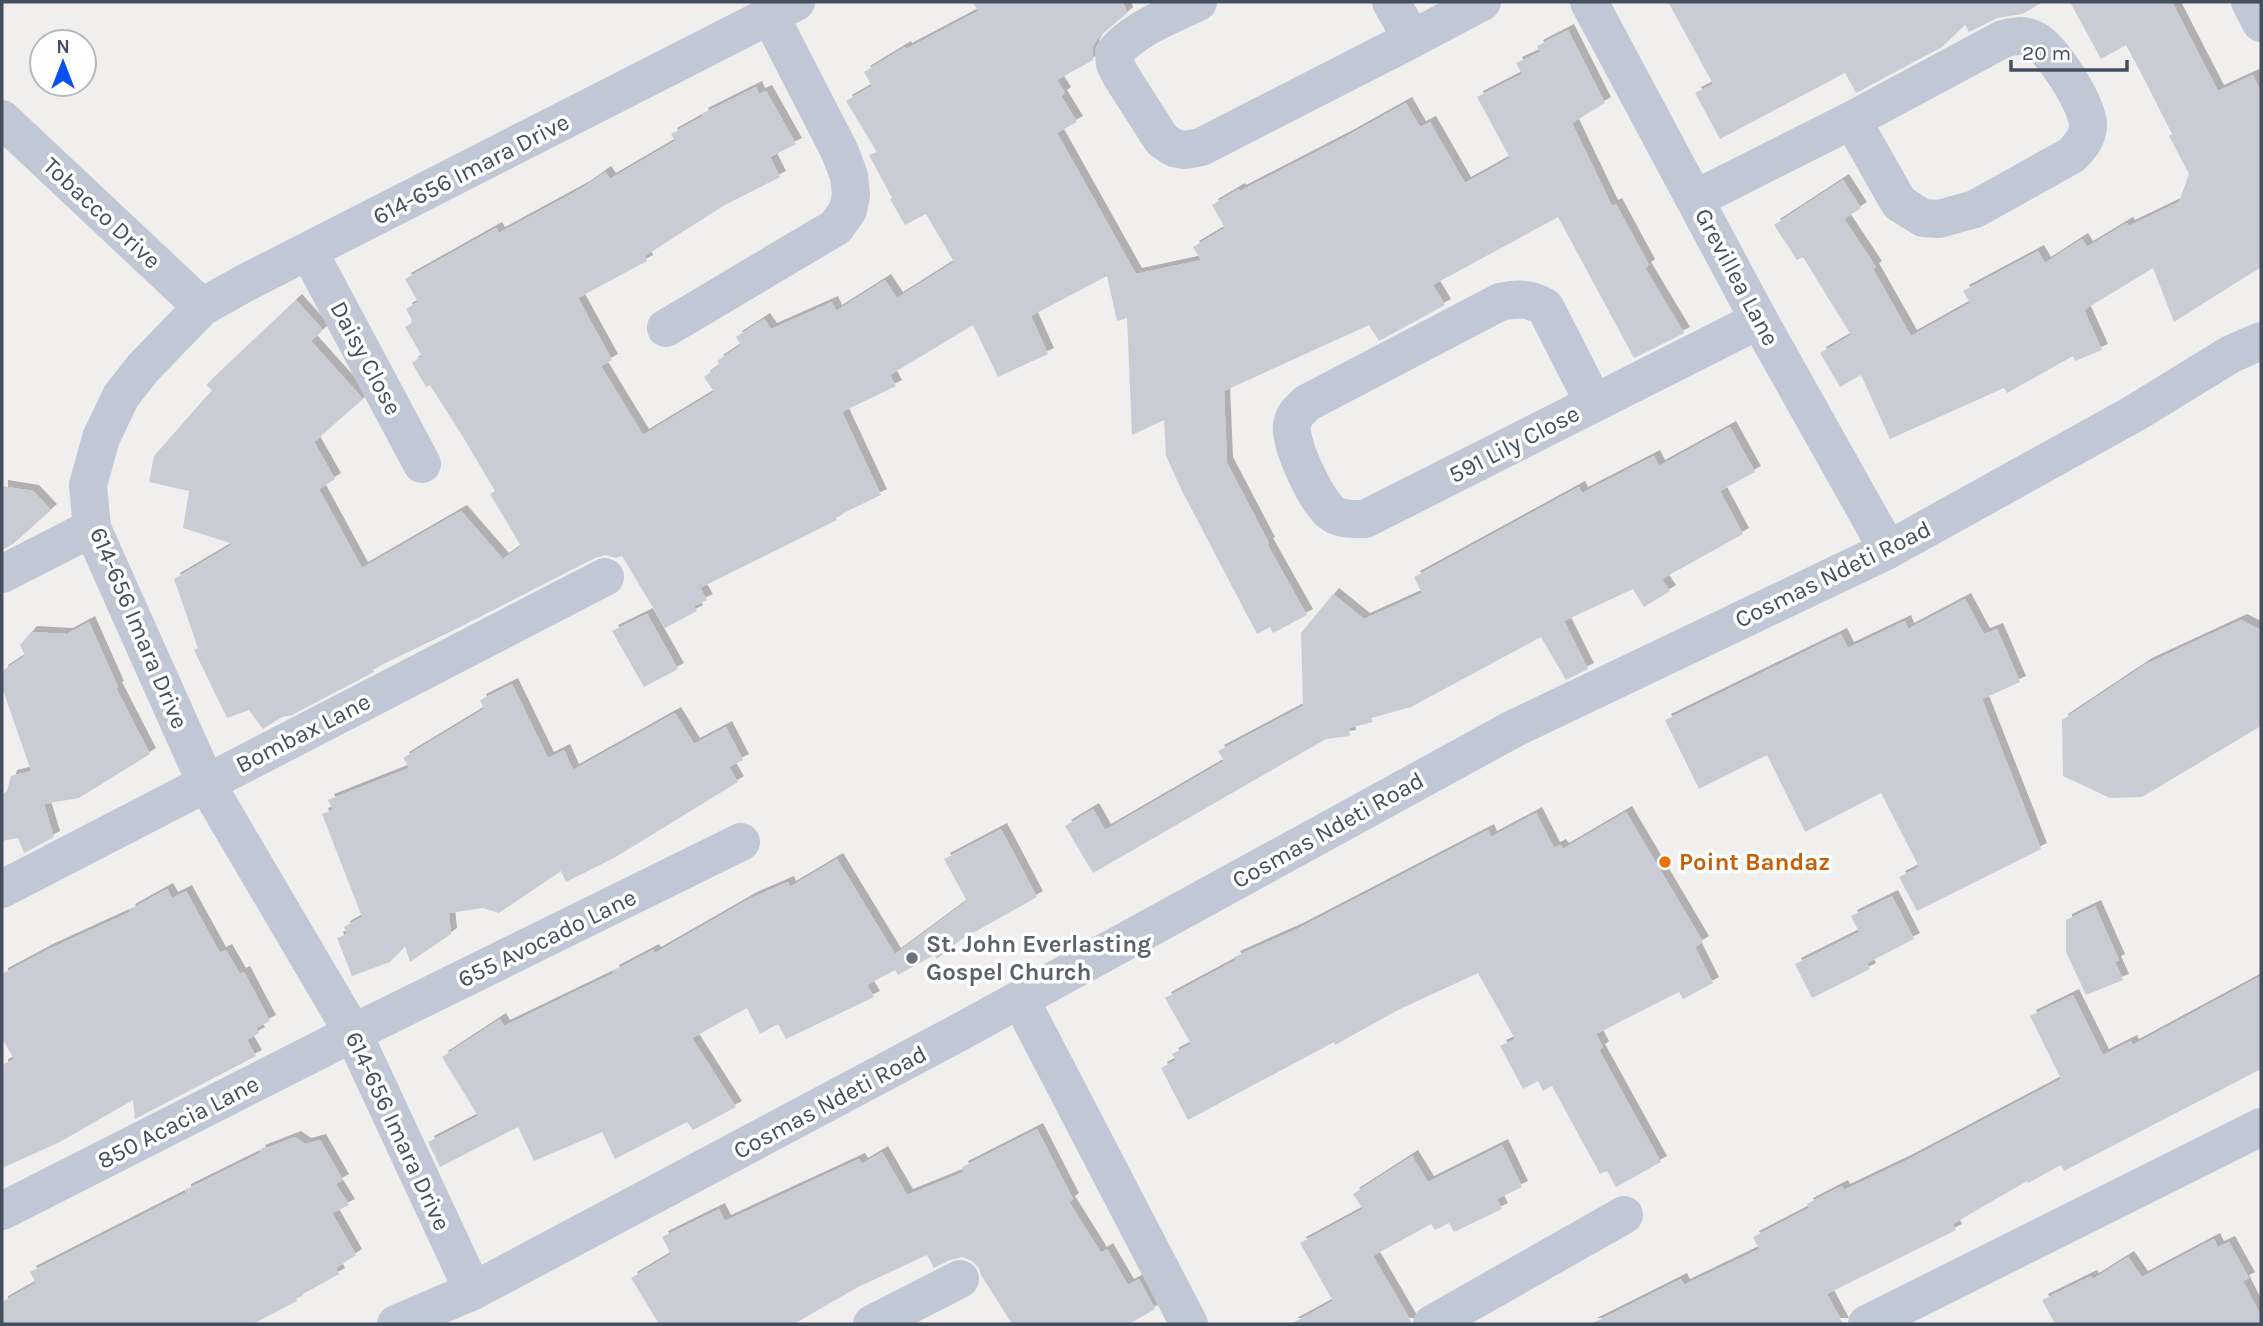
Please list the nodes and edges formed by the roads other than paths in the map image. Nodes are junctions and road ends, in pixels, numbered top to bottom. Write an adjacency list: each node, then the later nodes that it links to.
1 (1198, 2): 8 (street)
2 (1391, 2): 8 (street)
3 (1482, 2): 8 (street)
4 (1589, 2): 11 (street, Grevillea Lane)
5 (2250, 2): 7 (street)
6 (783, 9): 12 (street, 614-656 Imara Drive); 15 (street)
7 (2261, 23)
8 (1412, 39)
9 (2, 120): 13 (street, Tobacco Drive)
10 (1852, 120): 10 (street); 11 (street)
11 (1695, 199): 14 (street, Grevillea Lane)
12 (309, 252): 13 (street, 614-656 Imara Drive); 18 (street, Daisy Close)
13 (202, 307): 19 (street, 614-656 Imara Drive)
14 (1759, 320): 17 (street, 591 Lily Close); 20 (street, Grevillea Lane)
15 (666, 328)
16 (2261, 341): 20 (street, Cosmas Ndeti Road)
17 (1594, 403): 17 (street, 591 Lily Close)
18 (422, 464)
19 (92, 528): 21 (street); 23 (street, 614-656 Imara Drive)
20 (1888, 550): 26 (street, Cosmas Ndeti Road)
21 (2, 574)
22 (605, 577): 23 (street, Bombax Lane)
23 (206, 783): 25 (street, Bombax Lane); 27 (street, 614-656 Imara Drive)
24 (741, 842): 27 (street, 655 Avocado Lane)
25 (2, 889)
26 (1020, 999): 32 (street, Cosmas Ndeti Road); 36 (street)
27 (353, 1033): 29 (street, 850 Acacia Lane); 32 (street, 614-656 Imara Drive)
28 (2261, 1127): 33 (street)
29 (2, 1211)
30 (1625, 1215): 37 (street)
31 (960, 1279): 35 (street)
32 (473, 1291): 34 (street, Cosmas Ndeti Road)
33 (1883, 1321)
34 (396, 1324)
35 (872, 1324)
36 (1189, 1324)
37 (1433, 1324)

